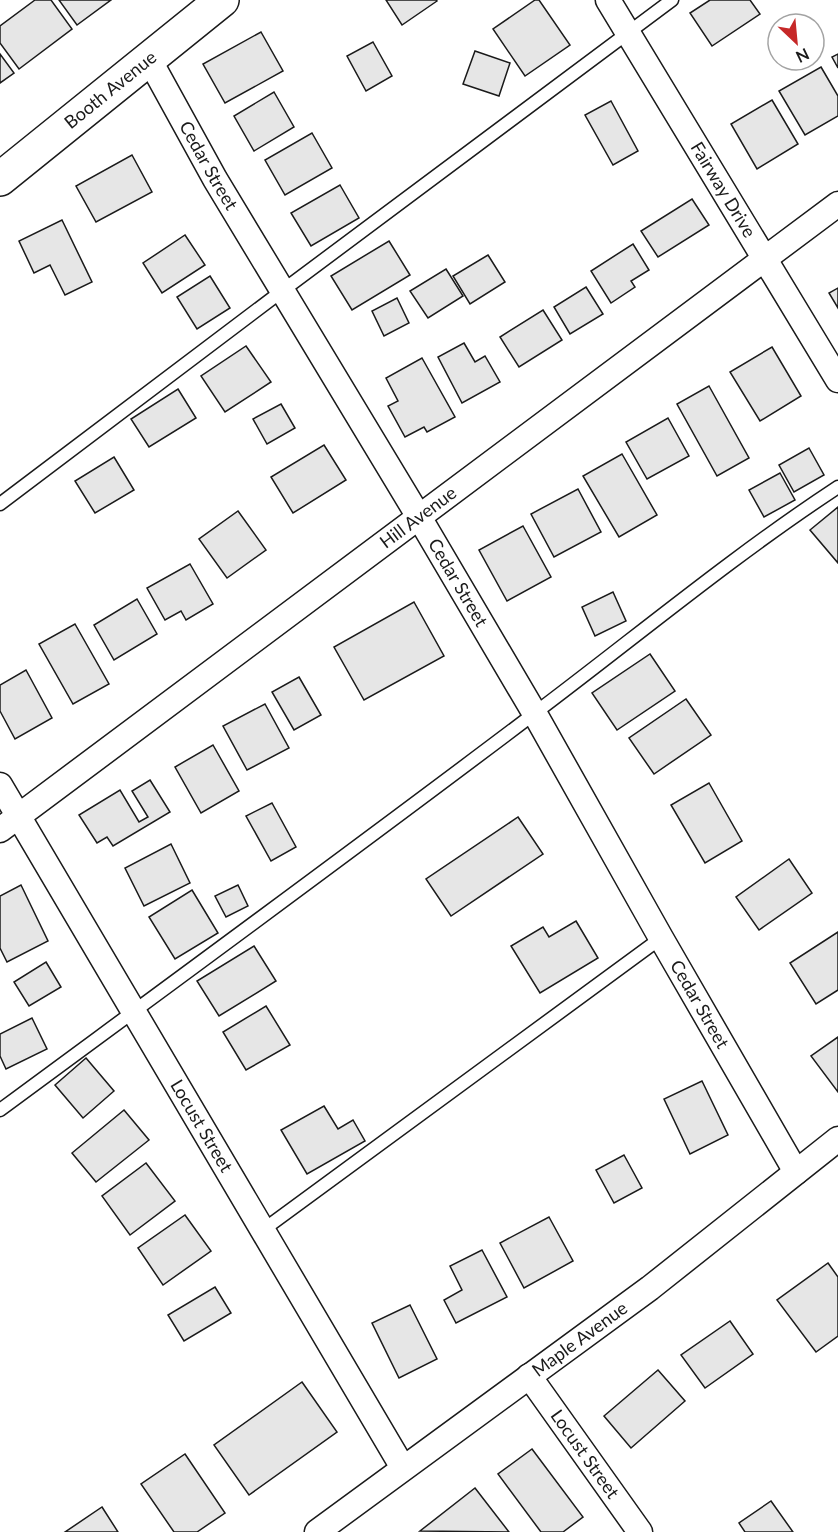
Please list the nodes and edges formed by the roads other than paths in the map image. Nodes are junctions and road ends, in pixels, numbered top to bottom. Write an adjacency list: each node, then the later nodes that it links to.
1 (222, 0): 5 (street, Booth Avenue)
2 (608, 0): 4 (street, Fairway Drive)
3 (672, 0): 4 (lane)
4 (628, 33): 8 (street, Fairway Drive); 9 (lane)
5 (149, 59): 6 (street, Booth Avenue); 9 (street, Cedar Street)
6 (0, 179)
7 (838, 204): 8 (street, Hill Avenue)
8 (765, 259): 10 (street, Fairway Drive); 13 (street, Hill Avenue)
9 (282, 291): 12 (lane); 13 (street, Cedar Street)
10 (838, 380)
11 (838, 487): 14 (lane)
12 (0, 504)
13 (419, 517): 14 (street, Cedar Street); 16 (street, Hill Avenue)
14 (534, 714): 17 (street, Cedar Street); 18 (lane)
15 (0, 785): 16 (street, Locust Street)
16 (9, 824): 18 (street, Locust Street)
17 (661, 938): 21 (street, Cedar Street); 22 (lane)
18 (134, 1011): 19 (lane); 22 (street, Locust Street)
19 (0, 1110)
20 (838, 1139): 21 (street, Maple Avenue)
21 (796, 1172): 23 (street, Maple Avenue)
22 (263, 1230): 24 (street, Locust Street)
23 (529, 1376): 24 (street, Maple Avenue); 26 (street, Locust Street)
24 (403, 1468): 25 (street, Maple Avenue)
25 (317, 1532)
26 (640, 1532)

